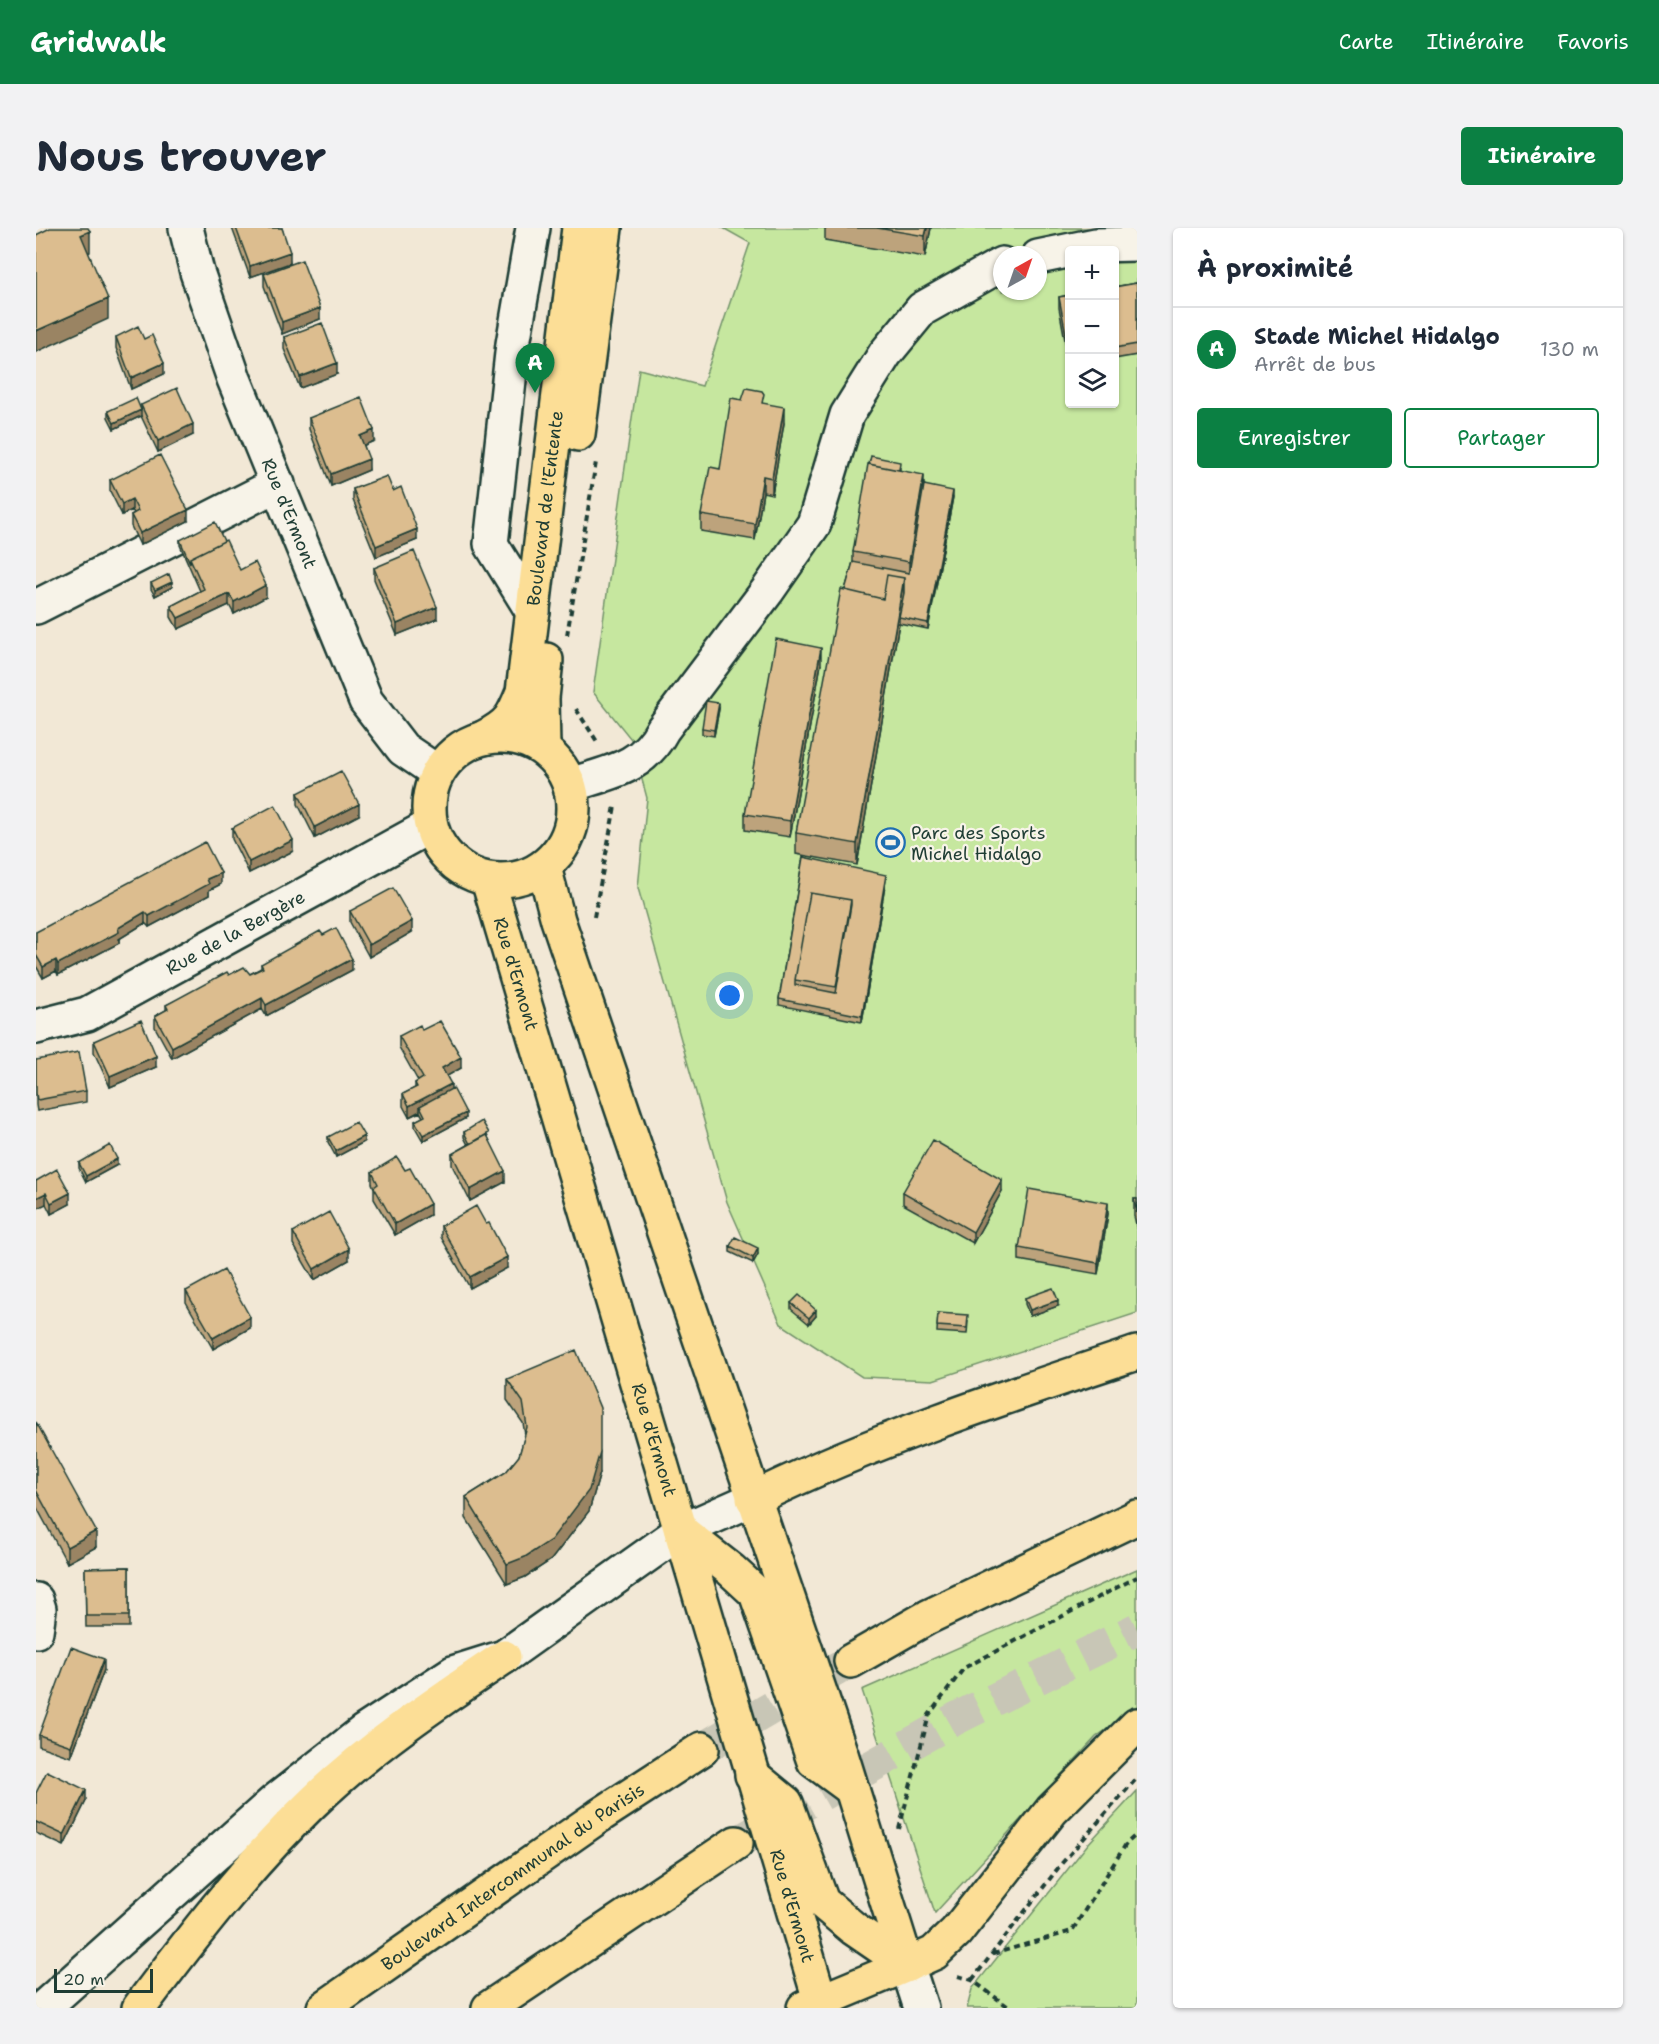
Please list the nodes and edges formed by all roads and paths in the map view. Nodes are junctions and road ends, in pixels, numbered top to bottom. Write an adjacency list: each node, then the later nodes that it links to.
1 (186, 228): 8 (street, Rue d'Ermont)
2 (533, 228): 10 (street)
3 (579, 228): 10 (main road, Boulevard de l'Entente)
4 (605, 228): 13 (main road, Boulevard de l'Entente)
5 (1137, 244): 6 (street)
6 (1047, 254)
7 (993, 269): 15 (street)
8 (278, 484): 9 (street); 14 (street, Rue d'Ermont)
9 (36, 607)
10 (533, 612): 12 (main road, Boulevard de l'Entente)
11 (573, 704): 15 (path)
12 (485, 737): 13 (main road); 14 (main road)
13 (543, 748): 16 (main road)
14 (437, 772): 17 (main road)
15 (610, 772): 16 (street); 20 (path)
16 (570, 784): 18 (main road)
17 (430, 826): 19 (main road); 21 (street, Rue de la Bergère)
18 (544, 867): 19 (main road); 23 (main road)
19 (488, 880): 25 (main road, Rue d'Ermont)
20 (597, 927)
21 (36, 1027)
22 (1137, 1353): 23 (main road)
23 (753, 1499): 25 (street); 35 (main road)
24 (1137, 1517): 30 (main road)
25 (681, 1531): 29 (street); 33 (main road, Rue d'Ermont); 35 (main road)
26 (1137, 1577): 36 (path)
27 (36, 1600): 28 (street)
28 (36, 1631)
29 (504, 1657): 43 (street); 44 (main road)
30 (851, 1661)
31 (1137, 1725): 40 (main road)
32 (702, 1749): 45 (main road, Boulevard Intercommunal du Parisis)
33 (752, 1775): 40 (main road); 42 (main road, Rue d'Ermont)
34 (1137, 1778): 39 (path)
35 (852, 1789): 40 (main road)
36 (899, 1830)
37 (1137, 1834): 39 (path)
38 (736, 1843): 46 (main road)
39 (991, 1955): 41 (path)
40 (907, 1965): 41 (path); 42 (main road); 47 (street)
41 (972, 1980): 48 (path)
42 (815, 2006)
43 (43, 2008)
44 (139, 2008)
45 (324, 2008)
46 (489, 2008)
47 (921, 2008)
48 (1010, 2008)

